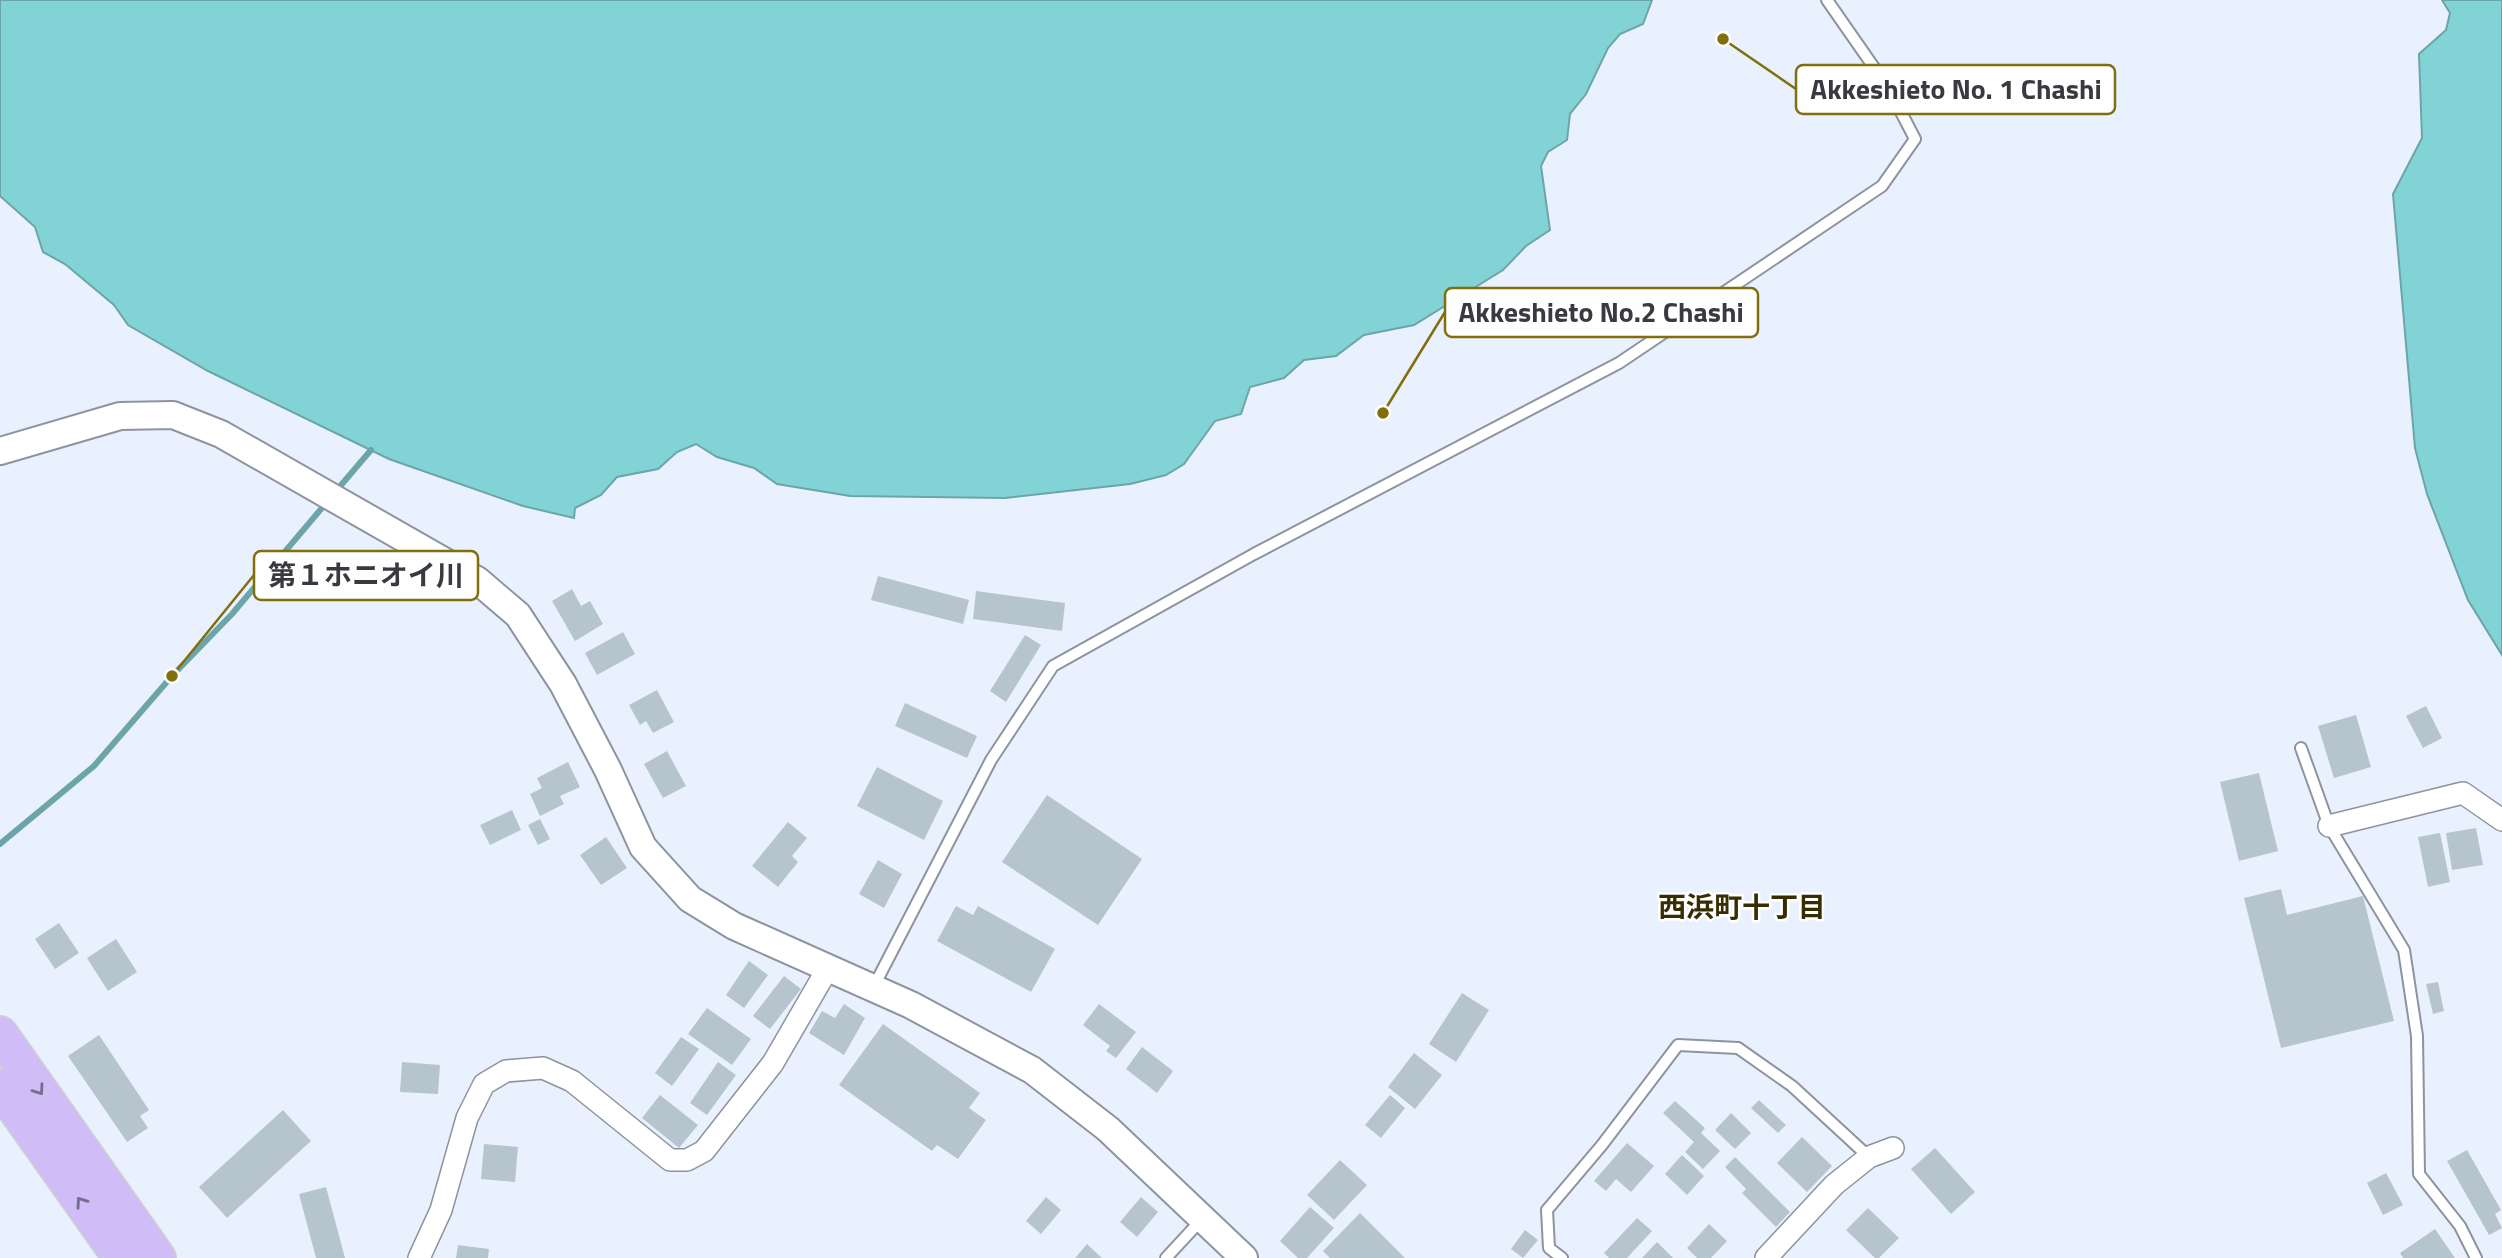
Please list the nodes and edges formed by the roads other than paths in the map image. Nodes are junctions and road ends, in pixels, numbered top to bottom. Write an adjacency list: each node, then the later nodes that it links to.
1 (1827, 0): 7 (lane)
2 (0, 451): 6 (street)
3 (2301, 748): 5 (lane)
4 (2502, 820): 5 (street)
5 (2329, 826): 20 (lane)
6 (828, 968): 7 (street); 15 (street)
7 (873, 988): 12 (street)
8 (0, 1034): 14 (highway, one-way to 14)
9 (0, 1087): 13 (highway, one-way to 9)
10 (1893, 1148): 11 (street)
11 (1869, 1157): 18 (lane); 19 (street)
12 (1203, 1218): 16 (lane); 17 (street)
13 (121, 1258)
14 (158, 1258)
15 (419, 1258)
16 (1166, 1258)
17 (1244, 1258)
18 (1562, 1258)
19 (1766, 1258)
20 (2476, 1258)

